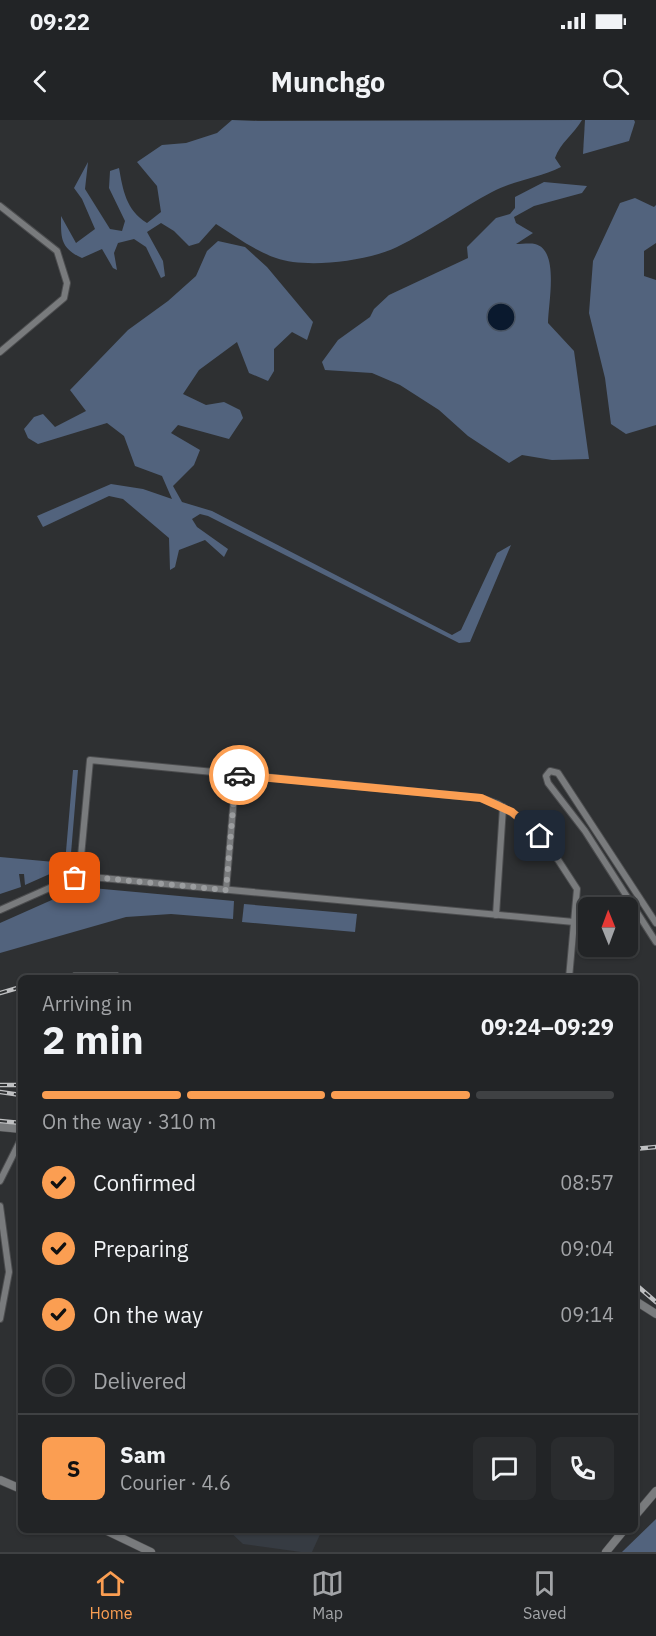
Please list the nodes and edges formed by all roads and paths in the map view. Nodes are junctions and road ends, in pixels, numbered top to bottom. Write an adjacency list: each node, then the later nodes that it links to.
1 (0, 206): 2 (street)
2 (0, 352)
3 (236, 774): 4 (street); 5 (street); 6 (street)
4 (503, 807): 8 (street); 9 (street)
5 (79, 878): 6 (street); 7 (street)
6 (226, 890): 8 (street)
7 (0, 910)
8 (496, 915): 9 (street)
9 (574, 922): 12 (street)
10 (656, 923): 11 (street)
11 (656, 942)
12 (568, 975)
13 (0, 1127): 14 (street)
14 (18, 1129)
15 (18, 1145): 16 (street)
16 (0, 1181)
17 (0, 1206): 20 (street)
18 (638, 1303): 19 (street)
19 (656, 1314)
20 (0, 1319)
21 (0, 1479): 22 (street)
22 (18, 1488)
23 (656, 1491): 24 (street)
24 (638, 1512)
25 (111, 1533): 27 (street)
26 (622, 1533): 28 (street)
27 (151, 1552)
28 (606, 1552)

